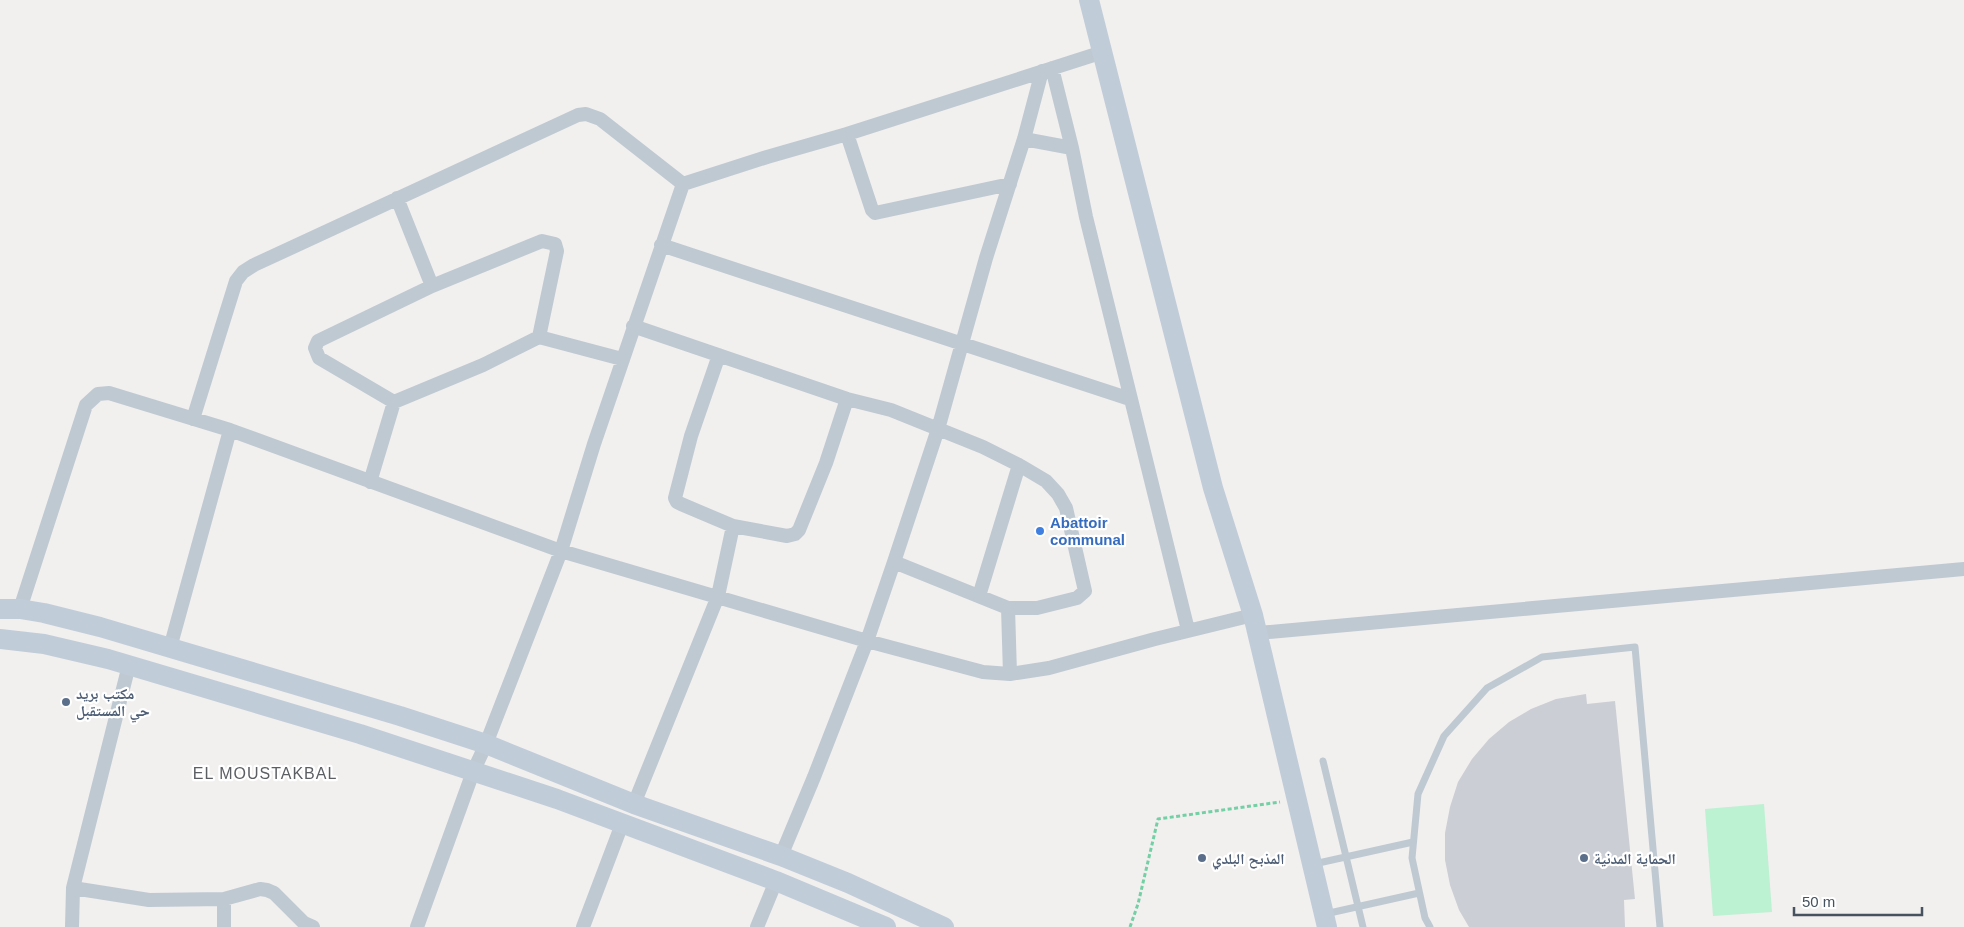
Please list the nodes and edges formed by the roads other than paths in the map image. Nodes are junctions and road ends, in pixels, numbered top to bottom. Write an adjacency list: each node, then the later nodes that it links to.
1 (1089, 0): 2 (street)
2 (1103, 52): 3 (street); 33 (street)
3 (1047, 69): 4 (street); 5 (street); 6 (street)
4 (847, 134): 7 (street); 8 (street)
5 (1024, 139): 6 (street); 8 (street)
6 (1072, 148): 18 (street)
7 (683, 184): 9 (street); 10 (street)
8 (1010, 184): 14 (street)
9 (397, 198): 11 (street); 20 (street)
10 (662, 245): 12 (street); 14 (street)
11 (432, 286): 13 (street); 19 (street)
12 (633, 326): 15 (street); 16 (street)
13 (539, 337): 16 (street); 19 (street)
14 (962, 344): 18 (street); 21 (street)
15 (719, 355): 17 (street); 25 (street)
16 (622, 360): 26 (street)
17 (847, 399): 21 (street); 25 (street)
18 (1130, 399): 34 (street)
19 (394, 402): 24 (street)
20 (194, 419): 22 (street); 32 (street)
21 (938, 428): 23 (street); 27 (street)
22 (230, 430): 24 (street); 37 (street)
23 (1019, 465): 30 (street); 31 (street)
24 (370, 482): 26 (street)
25 (733, 526): 29 (street)
26 (561, 551): 29 (street); 40 (street)
27 (894, 562): 30 (street); 36 (street)
28 (1964, 569): 33 (street)
29 (718, 596): 36 (street); 43 (street)
30 (979, 596): 31 (street)
31 (1008, 608): 39 (street)
32 (10, 609): 37 (street)
33 (1256, 624): 34 (street); 48 (street)
34 (1188, 630): 39 (street)
35 (0, 639): 38 (street)
36 (867, 642): 39 (street); 46 (street)
37 (170, 648): 40 (street)
38 (129, 664): 42 (street); 50 (street)
39 (1010, 674)
40 (486, 744): 42 (street); 43 (street)
41 (1323, 761): 47 (lane)
42 (473, 772): 44 (street); 55 (street)
43 (634, 804): 46 (street)
44 (622, 824): 49 (street); 60 (street)
45 (1413, 842): 47 (lane); 51 (lane); 66 (lane)
46 (780, 856): 63 (street)
47 (1346, 858): 48 (lane); 53 (lane)
48 (1312, 864): 54 (street)
49 (776, 881): 61 (street); 62 (street)
50 (73, 888): 52 (street); 56 (street)
51 (1419, 893): 53 (lane); 65 (lane)
52 (224, 899): 57 (street); 58 (street)
53 (1358, 907): 54 (lane); 64 (lane)
54 (1326, 921)
55 (418, 924): 59 (street)
56 (72, 927)
57 (224, 927)
58 (313, 927)
59 (432, 927)
60 (583, 927)
61 (757, 927)
62 (886, 927)
63 (944, 927)
64 (1364, 927)
65 (1430, 927)
66 (1660, 927)

